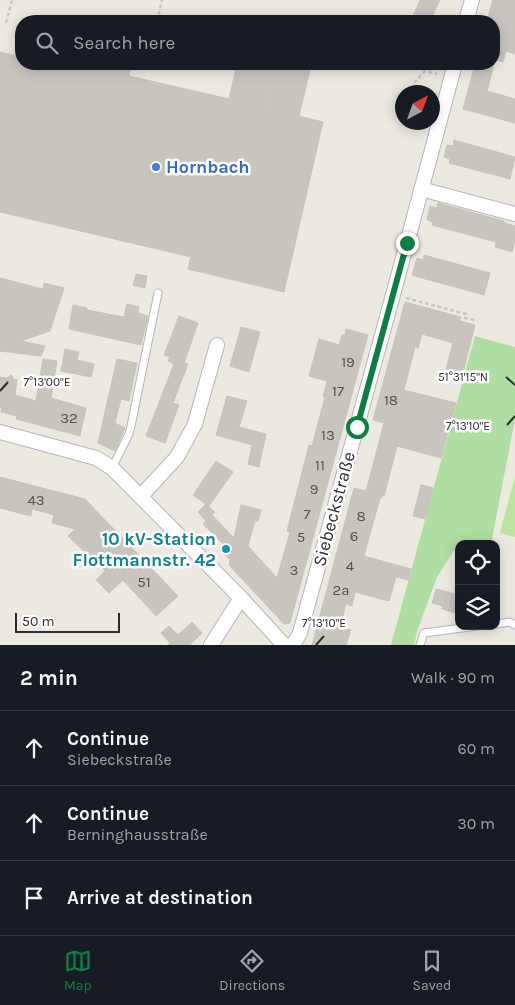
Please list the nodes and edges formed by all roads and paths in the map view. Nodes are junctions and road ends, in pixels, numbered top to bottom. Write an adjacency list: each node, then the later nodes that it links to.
1 (12, 0): 6 (path)
2 (162, 0): 4 (path)
3 (472, 0): 5 (street)
4 (158, 15)
5 (468, 15)
6 (6, 23)
7 (453, 70): 8 (street, Siebeckstraße)
8 (451, 78): 9 (path); 12 (street, Siebeckstraße)
9 (414, 83)
10 (270, 86): 11 (path)
11 (266, 106)
12 (421, 189): 13 (street); 15 (street, Siebeckstraße)
13 (515, 214)
14 (158, 293): 19 (lane)
15 (393, 295): 16 (path); 27 (street, Siebeckstraße)
16 (474, 320)
17 (217, 345): 20 (street)
18 (0, 432): 19 (street)
19 (112, 468): 20 (street)
20 (141, 496): 21 (street)
21 (240, 598): 25 (street); 26 (street)
22 (500, 623): 23 (lane)
23 (515, 625)
24 (455, 629): 28 (lane)
25 (211, 645)
26 (284, 645)
27 (293, 645)
28 (420, 645)

